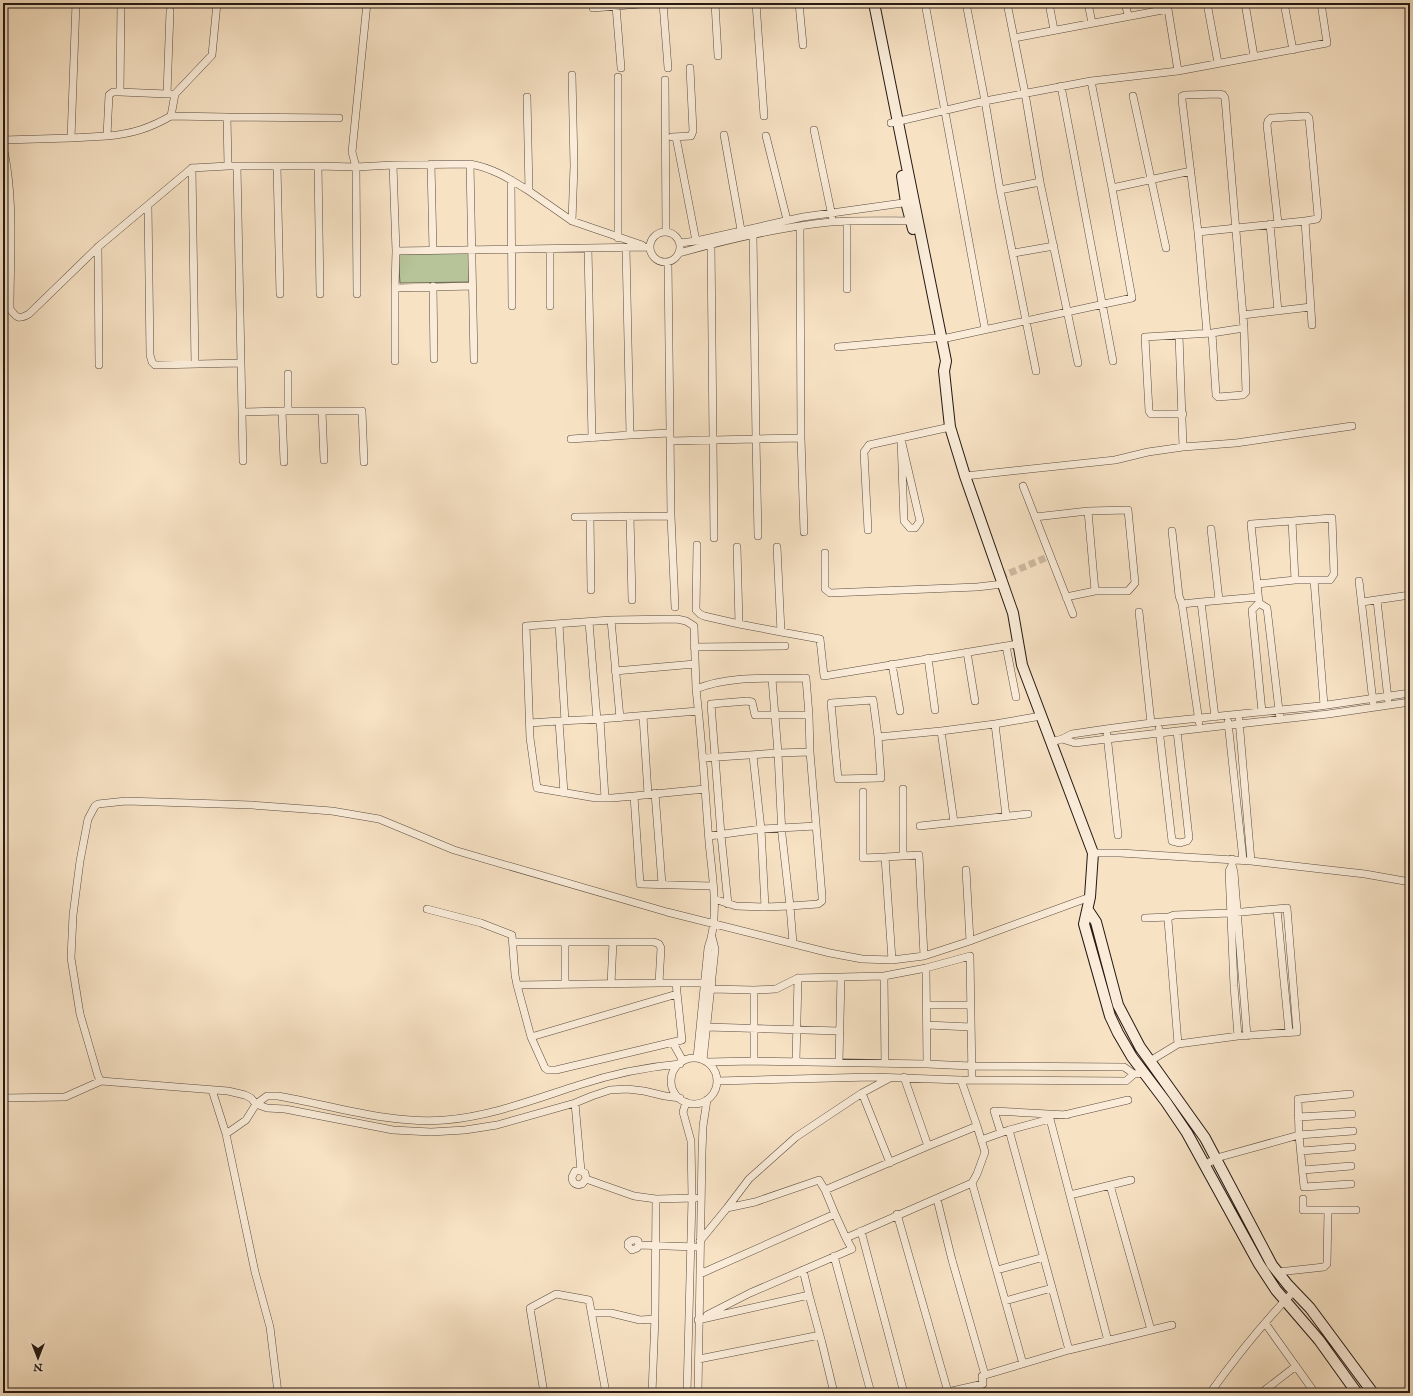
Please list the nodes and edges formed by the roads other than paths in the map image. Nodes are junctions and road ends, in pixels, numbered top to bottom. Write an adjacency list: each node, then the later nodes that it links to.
1 (76, 3): 62 (street)
2 (121, 3): 44 (street)
3 (217, 3): 47 (street)
4 (367, 3): 73 (street)
5 (652, 3): 22 (street)
6 (663, 3): 36 (street)
7 (715, 3): 32 (street)
8 (756, 3): 53 (street)
9 (799, 3): 30 (street)
10 (867, 3): 56 (street)
11 (874, 3): 56 (street)
12 (925, 3): 51 (street)
13 (966, 3): 50 (street)
14 (1007, 3): 29 (street)
15 (1049, 3): 28 (street)
16 (1088, 3): 27 (street)
17 (1125, 3): 26 (street)
18 (1207, 3): 34 (street)
19 (1245, 3): 33 (street)
20 (1284, 3): 31 (street)
21 (1321, 3): 31 (street)
22 (616, 6): 24 (street); 35 (street)
23 (1168, 6): 26 (street); 38 (street)
24 (593, 8)
25 (170, 11): 46 (street)
26 (1128, 16): 27 (street)
27 (1092, 23): 28 (street)
28 (1054, 30): 29 (street)
29 (1014, 38): 45 (street)
30 (802, 45)
31 (1293, 50): 33 (street)
32 (718, 56)
33 (1254, 56): 34 (street)
34 (1218, 63): 38 (street)
35 (620, 68)
36 (668, 68)
37 (690, 68): 61 (street)
38 (1178, 71): 42 (street)
39 (572, 75): 86 (street)
40 (618, 77): 99 (street)
41 (665, 80): 63 (street)
42 (1091, 81): 43 (street); 79 (street)
43 (1061, 86): 45 (street); 124 (street)
44 (120, 92): 46 (street); 59 (street)
45 (1025, 93): 50 (street); 78 (street)
46 (167, 94): 47 (street)
47 (175, 94): 52 (street)
48 (1133, 96): 76 (street)
49 (527, 97): 81 (street)
50 (985, 101): 51 (street); 80 (street)
51 (944, 110): 56 (street); 135 (street)
52 (171, 116): 54 (street); 59 (street)
53 (764, 116)
54 (227, 117): 55 (street); 69 (street)
55 (339, 118)
56 (894, 123): 82 (street)
57 (814, 130): 84 (street)
58 (724, 135): 95 (street)
59 (107, 136): 62 (street)
60 (766, 136): 85 (street)
61 (676, 137): 63 (street); 100 (street)
62 (71, 138): 64 (street)
63 (666, 138): 96 (street)
64 (3, 140)
65 (3, 146): 128 (street)
66 (431, 164): 67 (street); 68 (street); 111 (street)
67 (470, 164): 77 (street); 112 (street)
68 (393, 165): 73 (street); 113 (street)
69 (228, 166): 70 (street); 74 (street)
70 (237, 166): 71 (street); 144 (street)
71 (277, 166): 72 (street); 121 (street)
72 (318, 166): 73 (street); 122 (street)
73 (356, 167): 123 (street)
74 (192, 168): 83 (street); 146 (street)
75 (1191, 171): 76 (street); 94 (street); 97 (street)
76 (1151, 179): 79 (street); 108 (street)
77 (511, 180): 81 (street); 109 (street)
78 (1040, 182): 80 (street); 103 (street)
79 (1112, 188): 124 (street)
80 (1000, 190): 115 (street)
81 (529, 191): 86 (street)
82 (910, 202): 84 (street); 87 (street)
83 (148, 205): 104 (street); 146 (street)
84 (831, 213): 85 (street); 89 (street)
85 (787, 220): 95 (street)
86 (572, 221): 99 (street)
87 (914, 221): 90 (street); 138 (street)
88 (1305, 221): 91 (street); 91 (street); 127 (street)
89 (832, 222): 90 (street); 93 (street)
90 (847, 222): 120 (street)
91 (1278, 223): 92 (street)
92 (1270, 224): 94 (street); 129 (street)
93 (800, 226): 98 (street); 159 (street)
94 (1236, 228): 97 (street); 131 (street)
95 (741, 230): 100 (street)
96 (666, 232): 101 (street); 105 (street)
97 (1198, 232): 136 (street)
98 (754, 234): 102 (street); 162 (street)
99 (618, 238): 105 (street)
100 (696, 241): 101 (street)
101 (680, 243): 114 (street)
102 (712, 244): 114 (street); 161 (street)
103 (1054, 246): 115 (street); 130 (street)
104 (98, 247): 128 (street); 147 (street)
105 (650, 247): 107 (street); 116 (street)
106 (588, 248): 107 (street); 110 (street); 158 (street)
107 (626, 248): 157 (street)
108 (1166, 248)
109 (511, 249): 110 (street); 112 (street); 125 (street)
110 (550, 249): 126 (street)
111 (433, 250): 112 (street); 113 (street)
112 (472, 250): 118 (street)
113 (396, 251): 119 (street)
114 (679, 253): 116 (street)
115 (1014, 253): 132 (street)
116 (668, 262): 156 (street)
117 (434, 286): 118 (street); 119 (street); 140 (street)
118 (472, 286): 141 (street)
119 (395, 288): 142 (street)
120 (847, 289)
121 (280, 294)
122 (320, 294)
123 (358, 294)
124 (1102, 304): 130 (street); 143 (street)
125 (512, 306)
126 (550, 306)
127 (1311, 307): 129 (street); 133 (street)
128 (6, 309)
129 (1278, 311): 131 (street)
130 (1067, 312): 132 (street); 145 (street)
131 (1243, 315): 134 (street)
132 (1026, 321): 135 (street); 148 (street)
133 (1312, 325)
134 (1244, 328): 136 (street); 136 (street)
135 (985, 329): 138 (street)
136 (1210, 333): 137 (street)
137 (1179, 335): 153 (street); 153 (street)
138 (938, 339): 139 (street); 155 (street)
139 (838, 347)
140 (434, 359)
141 (474, 360)
142 (396, 361)
143 (1113, 361)
144 (241, 363): 146 (street); 152 (street)
145 (1078, 363)
146 (195, 364)
147 (99, 365)
148 (1036, 371)
149 (288, 374): 150 (street)
150 (285, 411): 151 (street); 152 (street); 168 (street)
151 (322, 411): 166 (street); 169 (street)
152 (242, 412): 167 (street)
153 (1183, 414): 165 (street)
154 (1352, 426): 165 (street)
155 (950, 427): 163 (street); 170 (street)
156 (670, 433): 157 (street); 164 (street)
157 (630, 435): 158 (street)
158 (592, 438): 160 (street)
159 (802, 438): 162 (street); 182 (street)
160 (572, 439)
161 (712, 439): 162 (street); 164 (street); 184 (street)
162 (756, 439): 183 (street)
163 (900, 439): 163 (street); 180 (street)
164 (670, 441): 174 (street)
165 (1183, 447): 170 (street)
166 (324, 460)
167 (243, 461)
168 (284, 462)
169 (364, 462)
170 (965, 476): 192 (street)
171 (1024, 486): 177 (street)
172 (1088, 511): 177 (street); 195 (street); 195 (street)
173 (630, 516): 174 (street); 176 (street); 198 (street)
174 (671, 516): 205 (street)
175 (575, 517): 176 (street)
176 (590, 517): 194 (street)
177 (1036, 518): 197 (street)
178 (1292, 521): 189 (street); 190 (street); 193 (street)
179 (1211, 528): 199 (street)
180 (868, 530)
181 (1172, 531): 204 (street)
182 (804, 532)
183 (758, 536)
184 (714, 538)
185 (697, 545): 211 (street)
186 (737, 547): 211 (street)
187 (777, 547): 212 (street)
188 (825, 553): 192 (street)
189 (1295, 580): 190 (street); 193 (street)
190 (1314, 580): 231 (street)
191 (1359, 581): 203 (street)
192 (1003, 584): 213 (street)
193 (1256, 584): 200 (street)
194 (591, 590)
195 (1095, 591): 197 (street)
196 (1410, 595): 201 (street)
197 (1066, 597): 207 (street)
198 (632, 600)
199 (1219, 600): 200 (street); 202 (street)
200 (1259, 600): 236 (street); 238 (street)
201 (1377, 600): 203 (street); 225 (street)
202 (1201, 602): 204 (street); 245 (street)
203 (1362, 602): 227 (street)
204 (1182, 604): 247 (street)
205 (676, 607)
206 (1139, 612): 252 (street)
207 (1072, 614)
208 (611, 620): 209 (street); 216 (street); 221 (street)
209 (589, 622): 210 (street); 249 (street)
210 (559, 624): 250 (street); 251 (street)
211 (739, 624): 212 (street)
212 (781, 632): 220 (street)
213 (1018, 644): 215 (street); 244 (street)
214 (785, 646): 216 (street)
215 (1006, 646): 217 (street); 226 (street)
216 (694, 647): 219 (street)
217 (967, 652): 218 (street); 228 (street)
218 (928, 658): 220 (street); 235 (street)
219 (695, 664): 221 (street); 223 (street)
220 (892, 664): 237 (street)
221 (616, 671): 246 (street)
222 (772, 679): 223 (street); 239 (street); 241 (street)
223 (696, 689): 234 (street)
224 (1410, 693): 225 (street)
225 (1388, 696): 227 (street); 232 (street)
226 (1016, 697)
227 (1372, 698): 231 (street); 233 (street)
228 (975, 701)
229 (1410, 702): 232 (street)
230 (711, 704): 234 (street); 239 (street); 269 (street)
231 (1324, 705): 236 (street)
232 (1389, 705): 233 (street)
233 (1373, 707): 248 (street)
234 (698, 709): 243 (street); 268 (street)
235 (935, 710)
236 (1279, 710): 238 (street); 248 (street)
237 (900, 711)
238 (1262, 712): 240 (street)
239 (775, 714): 241 (street); 266 (street)
240 (1238, 714): 242 (street); 254 (street)
241 (809, 715): 265 (street)
242 (1228, 715): 245 (street); 255 (street)
243 (643, 716): 246 (street); 274 (street)
244 (1041, 716): 253 (street); 264 (street)
245 (1215, 717): 247 (street)
246 (620, 718): 249 (street)
247 (1198, 719): 252 (street); 256 (street)
248 (1280, 719): 254 (street)
249 (598, 720): 250 (street); 276 (street)
250 (562, 721): 251 (street); 273 (street)
251 (529, 722): 273 (street)
252 (1155, 723): 257 (street); 260 (street)
253 (995, 724): 258 (street); 278 (street)
254 (1239, 724): 255 (street); 291 (street)
255 (1229, 725): 256 (street); 290 (street)
256 (1200, 728): 259 (street)
257 (1106, 729): 262 (street); 263 (street)
258 (941, 730): 261 (street); 279 (street)
259 (1177, 731): 260 (street); 260 (street)
260 (1159, 732): 262 (street)
261 (878, 737): 261 (street)
262 (1107, 739): 263 (street); 285 (street)
263 (1062, 740): 264 (street)
264 (1051, 742): 287 (street)
265 (810, 752): 266 (street); 280 (street)
266 (778, 753): 267 (street); 283 (street)
267 (753, 756): 269 (street); 282 (street)
268 (703, 758): 269 (street); 270 (street)
269 (716, 758): 284 (street)
270 (705, 789): 274 (street); 286 (street)
271 (903, 789): 288 (street)
272 (863, 792): 289 (street)
273 (564, 793): 276 (street)
274 (651, 794): 275 (street); 295 (street)
275 (634, 796): 276 (street); 295 (street)
276 (605, 798)
277 (1028, 814): 278 (street)
278 (1006, 816): 279 (street)
279 (954, 822): 281 (street)
280 (816, 826): 283 (street); 300 (street)
281 (920, 826)
282 (761, 828): 283 (street); 284 (street); 301 (street)
283 (782, 828): 300 (street)
284 (721, 835): 286 (street); 299 (street)
285 (1118, 835)
286 (708, 836): 296 (street)
287 (1093, 853): 292 (street); 297 (street)
288 (903, 856): 289 (street); 313 (street)
289 (885, 857): 314 (street)
290 (1243, 860): 291 (street); 292 (street)
291 (1251, 861): 294 (street)
292 (1232, 862): 304 (street)
293 (966, 870): 308 (street)
294 (1410, 882)
295 (662, 884): 296 (street)
296 (712, 886): 298 (street)
297 (1090, 897): 303 (street); 308 (street)
298 (714, 899): 299 (street); 307 (street)
299 (728, 904): 301 (street)
300 (790, 906): 301 (street); 312 (street)
301 (765, 907)
302 (427, 909): 309 (street)
303 (1088, 910): 341 (street); 350 (street)
304 (1234, 913): 305 (street); 335 (street); 336 (street); 336 (street)
305 (1170, 917): 306 (street); 339 (street)
306 (1145, 918)
307 (714, 924): 312 (street); 324 (street); 356 (street)
308 (970, 941): 313 (street)
309 (513, 942): 310 (street); 323 (street)
310 (565, 942): 311 (street); 321 (street)
311 (613, 942): 319 (street); 322 (street)
312 (793, 943): 314 (street)
313 (924, 956): 314 (street)
314 (892, 960)
315 (926, 968): 316 (street); 327 (street); 328 (street)
316 (884, 976): 317 (street); 347 (street)
317 (841, 977): 318 (street); 334 (street)
318 (798, 978): 325 (street); 333 (street)
319 (658, 983): 320 (street); 322 (street)
320 (676, 983): 324 (street); 326 (street)
321 (565, 984): 322 (street); 323 (street)
322 (612, 984)
323 (517, 985): 337 (street)
324 (710, 985): 325 (street); 330 (street); 340 (street)
325 (754, 990): 332 (street)
326 (677, 994): 337 (street); 338 (street)
327 (927, 1005): 328 (street); 329 (street)
328 (971, 1005): 331 (street)
329 (927, 1025): 331 (street); 348 (street)
330 (706, 1027): 332 (street); 340 (street)
331 (971, 1027): 349 (street)
332 (754, 1028): 333 (street); 342 (street)
333 (797, 1030): 334 (street); 343 (street)
334 (840, 1031): 344 (street)
335 (1238, 1036): 336 (street); 339 (street)
336 (1247, 1036)
337 (531, 1037): 338 (street)
338 (673, 1043): 345 (street)
339 (1178, 1044): 341 (street)
340 (702, 1060): 342 (street); 345 (street); 357 (street)
341 (1150, 1060): 389 (street)
342 (754, 1061): 343 (street)
343 (796, 1061): 344 (street)
344 (840, 1062): 346 (street)
345 (681, 1063): 361 (street); 363 (street)
346 (873, 1063): 347 (street); 351 (street)
347 (885, 1064): 348 (street)
348 (928, 1064): 349 (street)
349 (971, 1066): 350 (street); 354 (street)
350 (1139, 1073): 354 (street); 391 (street)
351 (873, 1077): 352 (street); 357 (street)
352 (890, 1078): 353 (street); 359 (street)
353 (904, 1078): 355 (street); 386 (street)
354 (972, 1079): 355 (street)
355 (961, 1080): 379 (street)
356 (101, 1081): 358 (street); 362 (street)
357 (717, 1081): 364 (street)
358 (212, 1090): 367 (street); 383 (street)
359 (862, 1093): 390 (street); 407 (street)
360 (1350, 1094): 374 (street)
361 (546, 1097): 369 (street); 373 (street)
362 (3, 1098)
363 (683, 1100): 364 (street); 366 (street); 402 (street)
364 (707, 1100): 403 (street)
365 (1128, 1100): 372 (street)
366 (575, 1103): 369 (street); 394 (street)
367 (256, 1104): 368 (street); 375 (street); 383 (street)
368 (320, 1104): 370 (street); 375 (street)
369 (550, 1110): 378 (street)
370 (354, 1112): 373 (street); 377 (street)
371 (1352, 1114): 374 (street)
372 (1067, 1115): 376 (street); 382 (street)
373 (385, 1116): 378 (street)
374 (1298, 1117): 384 (street)
375 (336, 1118): 377 (street)
376 (1050, 1119): 380 (street); 401 (street)
377 (352, 1121): 378 (street)
378 (372, 1126)
379 (977, 1126): 385 (street); 386 (street)
380 (1009, 1130): 382 (street); 419 (street)
381 (1353, 1131): 384 (street)
382 (1001, 1133): 385 (street)
383 (226, 1134): 443 (street)
384 (1299, 1135): 388 (street); 389 (street)
385 (981, 1140): 397 (street)
386 (928, 1146): 390 (street)
387 (1352, 1147): 388 (street)
388 (1301, 1151): 393 (street)
389 (1217, 1159): 391 (street); 422 (street)
390 (890, 1163): 400 (street)
391 (1204, 1165): 427 (street)
392 (1351, 1166): 393 (street)
393 (1302, 1170): 398 (street)
394 (580, 1171): 395 (street); 395 (street)
395 (586, 1179): 404 (street)
396 (1131, 1180): 399 (street)
397 (972, 1183): 405 (street); 421 (street)
398 (1351, 1184)
399 (1110, 1185): 401 (street); 434 (street)
400 (825, 1190): 407 (street); 410 (street)
401 (1070, 1195): 436 (street)
402 (692, 1198): 403 (street); 404 (street); 417 (street)
403 (701, 1198): 414 (street)
404 (656, 1199): 416 (street)
405 (937, 1199): 411 (street); 441 (street)
406 (1302, 1199): 408 (street)
407 (727, 1208): 414 (street)
408 (1328, 1210): 409 (street); 422 (street)
409 (1356, 1210)
410 (835, 1214): 413 (street); 423 (street)
411 (898, 1214): 412 (street); 442 (street)
412 (861, 1231): 413 (street); 451 (street)
413 (846, 1238): 418 (street)
414 (700, 1244): 417 (street); 423 (street)
415 (639, 1245): 416 (street)
416 (655, 1245): 417 (street); 430 (street)
417 (691, 1247): 447 (street)
418 (834, 1256): 420 (street); 450 (street)
419 (1044, 1257): 421 (street); 424 (street)
420 (802, 1270): 426 (street); 431 (street)
421 (997, 1270): 428 (street)
422 (1278, 1272): 425 (street)
423 (700, 1274): 431 (street)
424 (1052, 1288): 428 (street); 437 (street)
425 (1294, 1292): 427 (street); 456 (street)
426 (809, 1295): 431 (street); 435 (street)
427 (1285, 1300): 432 (street); 455 (street)
428 (1005, 1301): 439 (street)
429 (592, 1313): 430 (street); 444 (street); 445 (street)
430 (655, 1319): 446 (street)
431 (698, 1320): 438 (street)
432 (1264, 1323): 440 (street); 452 (street)
433 (1172, 1325): 434 (street)
434 (1151, 1330): 436 (street)
435 (820, 1335): 438 (street); 449 (street)
436 (1108, 1341): 437 (street)
437 (1069, 1350): 439 (street)
438 (699, 1359): 448 (street)
439 (1023, 1364): 441 (street)
440 (1296, 1366): 453 (street); 454 (street)
441 (984, 1375): 442 (street)
442 (945, 1392)
443 (278, 1393)
444 (544, 1393)
445 (606, 1393)
446 (652, 1393)
447 (687, 1393)
448 (698, 1393)
449 (834, 1393)
450 (871, 1393)
451 (904, 1393)
452 (1210, 1393)
453 (1261, 1393)
454 (1316, 1393)
455 (1357, 1393)
456 (1373, 1393)

